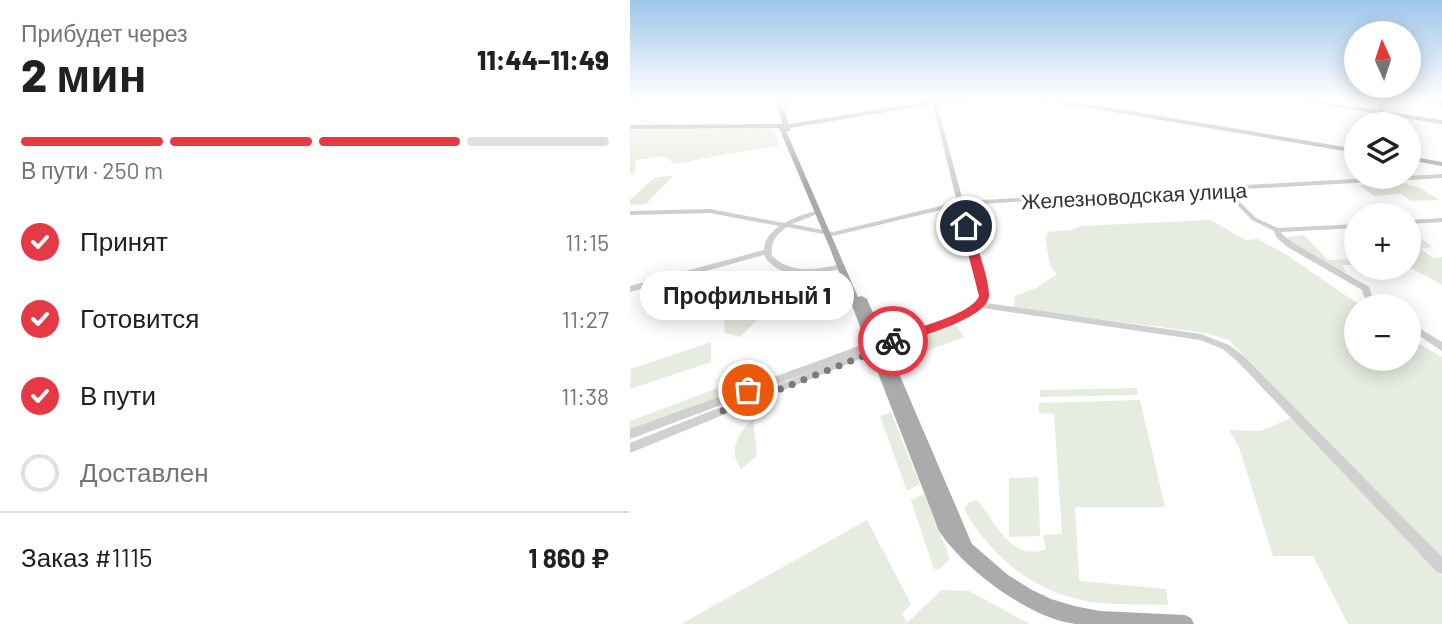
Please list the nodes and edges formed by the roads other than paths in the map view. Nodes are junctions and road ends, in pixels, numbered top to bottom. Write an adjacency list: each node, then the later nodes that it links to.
1 (786, 129): 13 (main road)
2 (787, 129): 20 (main road)
3 (941, 129): 12 (street)
4 (1232, 129): 6 (main road)
5 (1232, 129): 7 (main road)
6 (1344, 148)
7 (1344, 148)
8 (1421, 161): 9 (main road)
9 (1442, 165)
10 (1442, 177): 11 (street, Железноводская улица)
11 (1224, 189): 12 (street, Железноводская улица); 19 (street)
12 (960, 204): 20 (street, Железноводская улица); 25 (street)
13 (818, 212): 17 (street); 20 (main road)
14 (630, 216): 17 (street)
15 (1442, 220): 16 (street)
16 (1421, 221)
17 (784, 227): 20 (street); 21 (street)
18 (1344, 227): 19 (street)
19 (1277, 230): 24 (street)
20 (831, 236): 22 (main road); 27 (main road)
21 (766, 252): 22 (street); 23 (street)
22 (841, 266): 27 (main road)
23 (630, 289)
24 (1367, 294)
25 (981, 305): 27 (street); 32 (street)
26 (1421, 332): 28 (street)
27 (877, 346): 29 (street); 33 (main road)
28 (1442, 347)
29 (723, 406): 30 (street); 31 (street)
30 (630, 434)
31 (630, 448)
32 (1442, 567)
33 (1185, 624)

